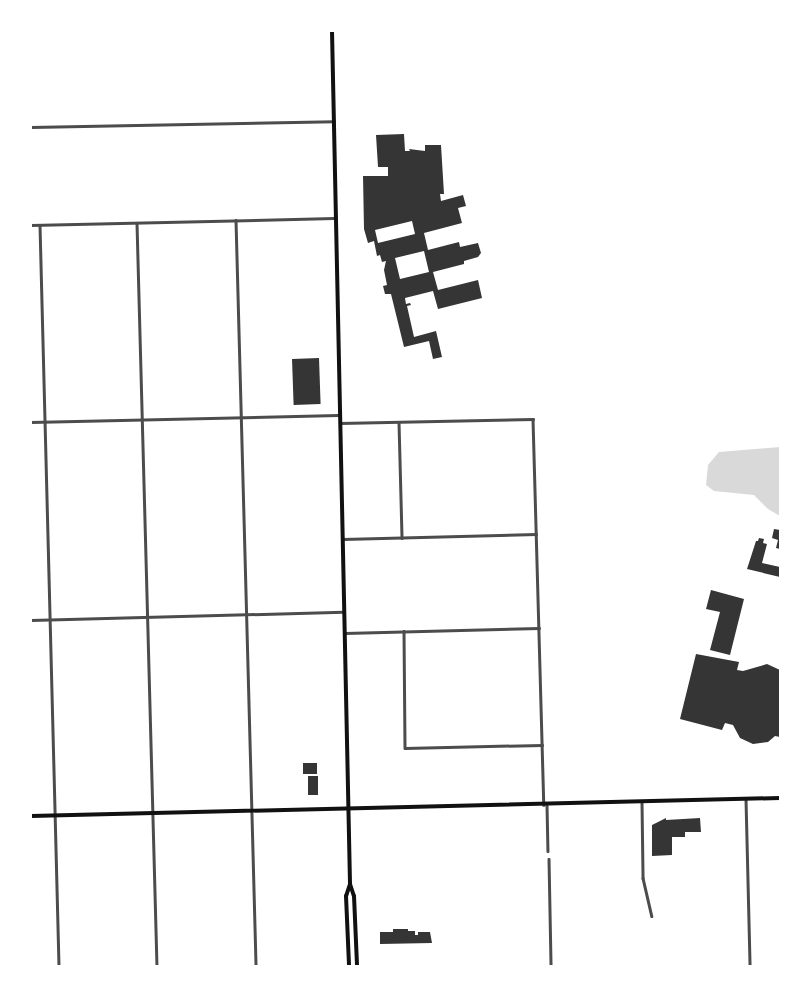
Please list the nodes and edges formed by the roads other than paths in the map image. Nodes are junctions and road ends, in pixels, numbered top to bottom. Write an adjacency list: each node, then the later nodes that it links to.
1 (332, 31): 2 (main road)
2 (334, 121): 3 (street); 4 (main road)
3 (31, 127)
4 (334, 218): 5 (street); 9 (main road)
5 (236, 220): 6 (street); 10 (street)
6 (138, 223): 8 (street); 11 (street)
7 (31, 225): 8 (street)
8 (40, 225): 13 (street)
9 (338, 416): 10 (street); 15 (main road)
10 (241, 418): 11 (street); 20 (street)
11 (143, 420): 13 (street); 21 (street)
12 (31, 422): 13 (street)
13 (45, 422): 23 (street)
14 (399, 422): 15 (street); 16 (street); 17 (street)
15 (338, 423): 18 (main road)
16 (536, 534): 17 (street); 24 (street)
17 (402, 538): 18 (street)
18 (341, 539): 19 (main road)
19 (343, 612): 20 (street); 26 (main road)
20 (246, 615): 21 (street); 33 (street)
21 (147, 618): 23 (street); 34 (street)
22 (31, 620): 23 (street)
23 (50, 620): 36 (street)
24 (539, 628): 25 (street); 27 (street)
25 (404, 631): 26 (street); 27 (street)
26 (343, 633): 32 (main road)
27 (542, 745): 31 (street)
28 (780, 798): 29 (main road)
29 (746, 799): 30 (main road); 47 (street)
30 (642, 802): 31 (main road); 40 (street)
31 (545, 805): 32 (main road); 37 (street)
32 (348, 810): 33 (main road); 39 (main road)
33 (252, 812): 34 (main road); 43 (street)
34 (153, 814): 36 (main road); 42 (street)
35 (31, 816): 36 (main road)
36 (54, 816): 41 (street)
37 (548, 851)
38 (548, 859): 46 (street)
39 (350, 884): 44 (main road); 45 (main road)
40 (652, 916)
41 (59, 966)
42 (157, 966)
43 (256, 966)
44 (349, 966)
45 (356, 966)
46 (551, 966)
47 (750, 966)

